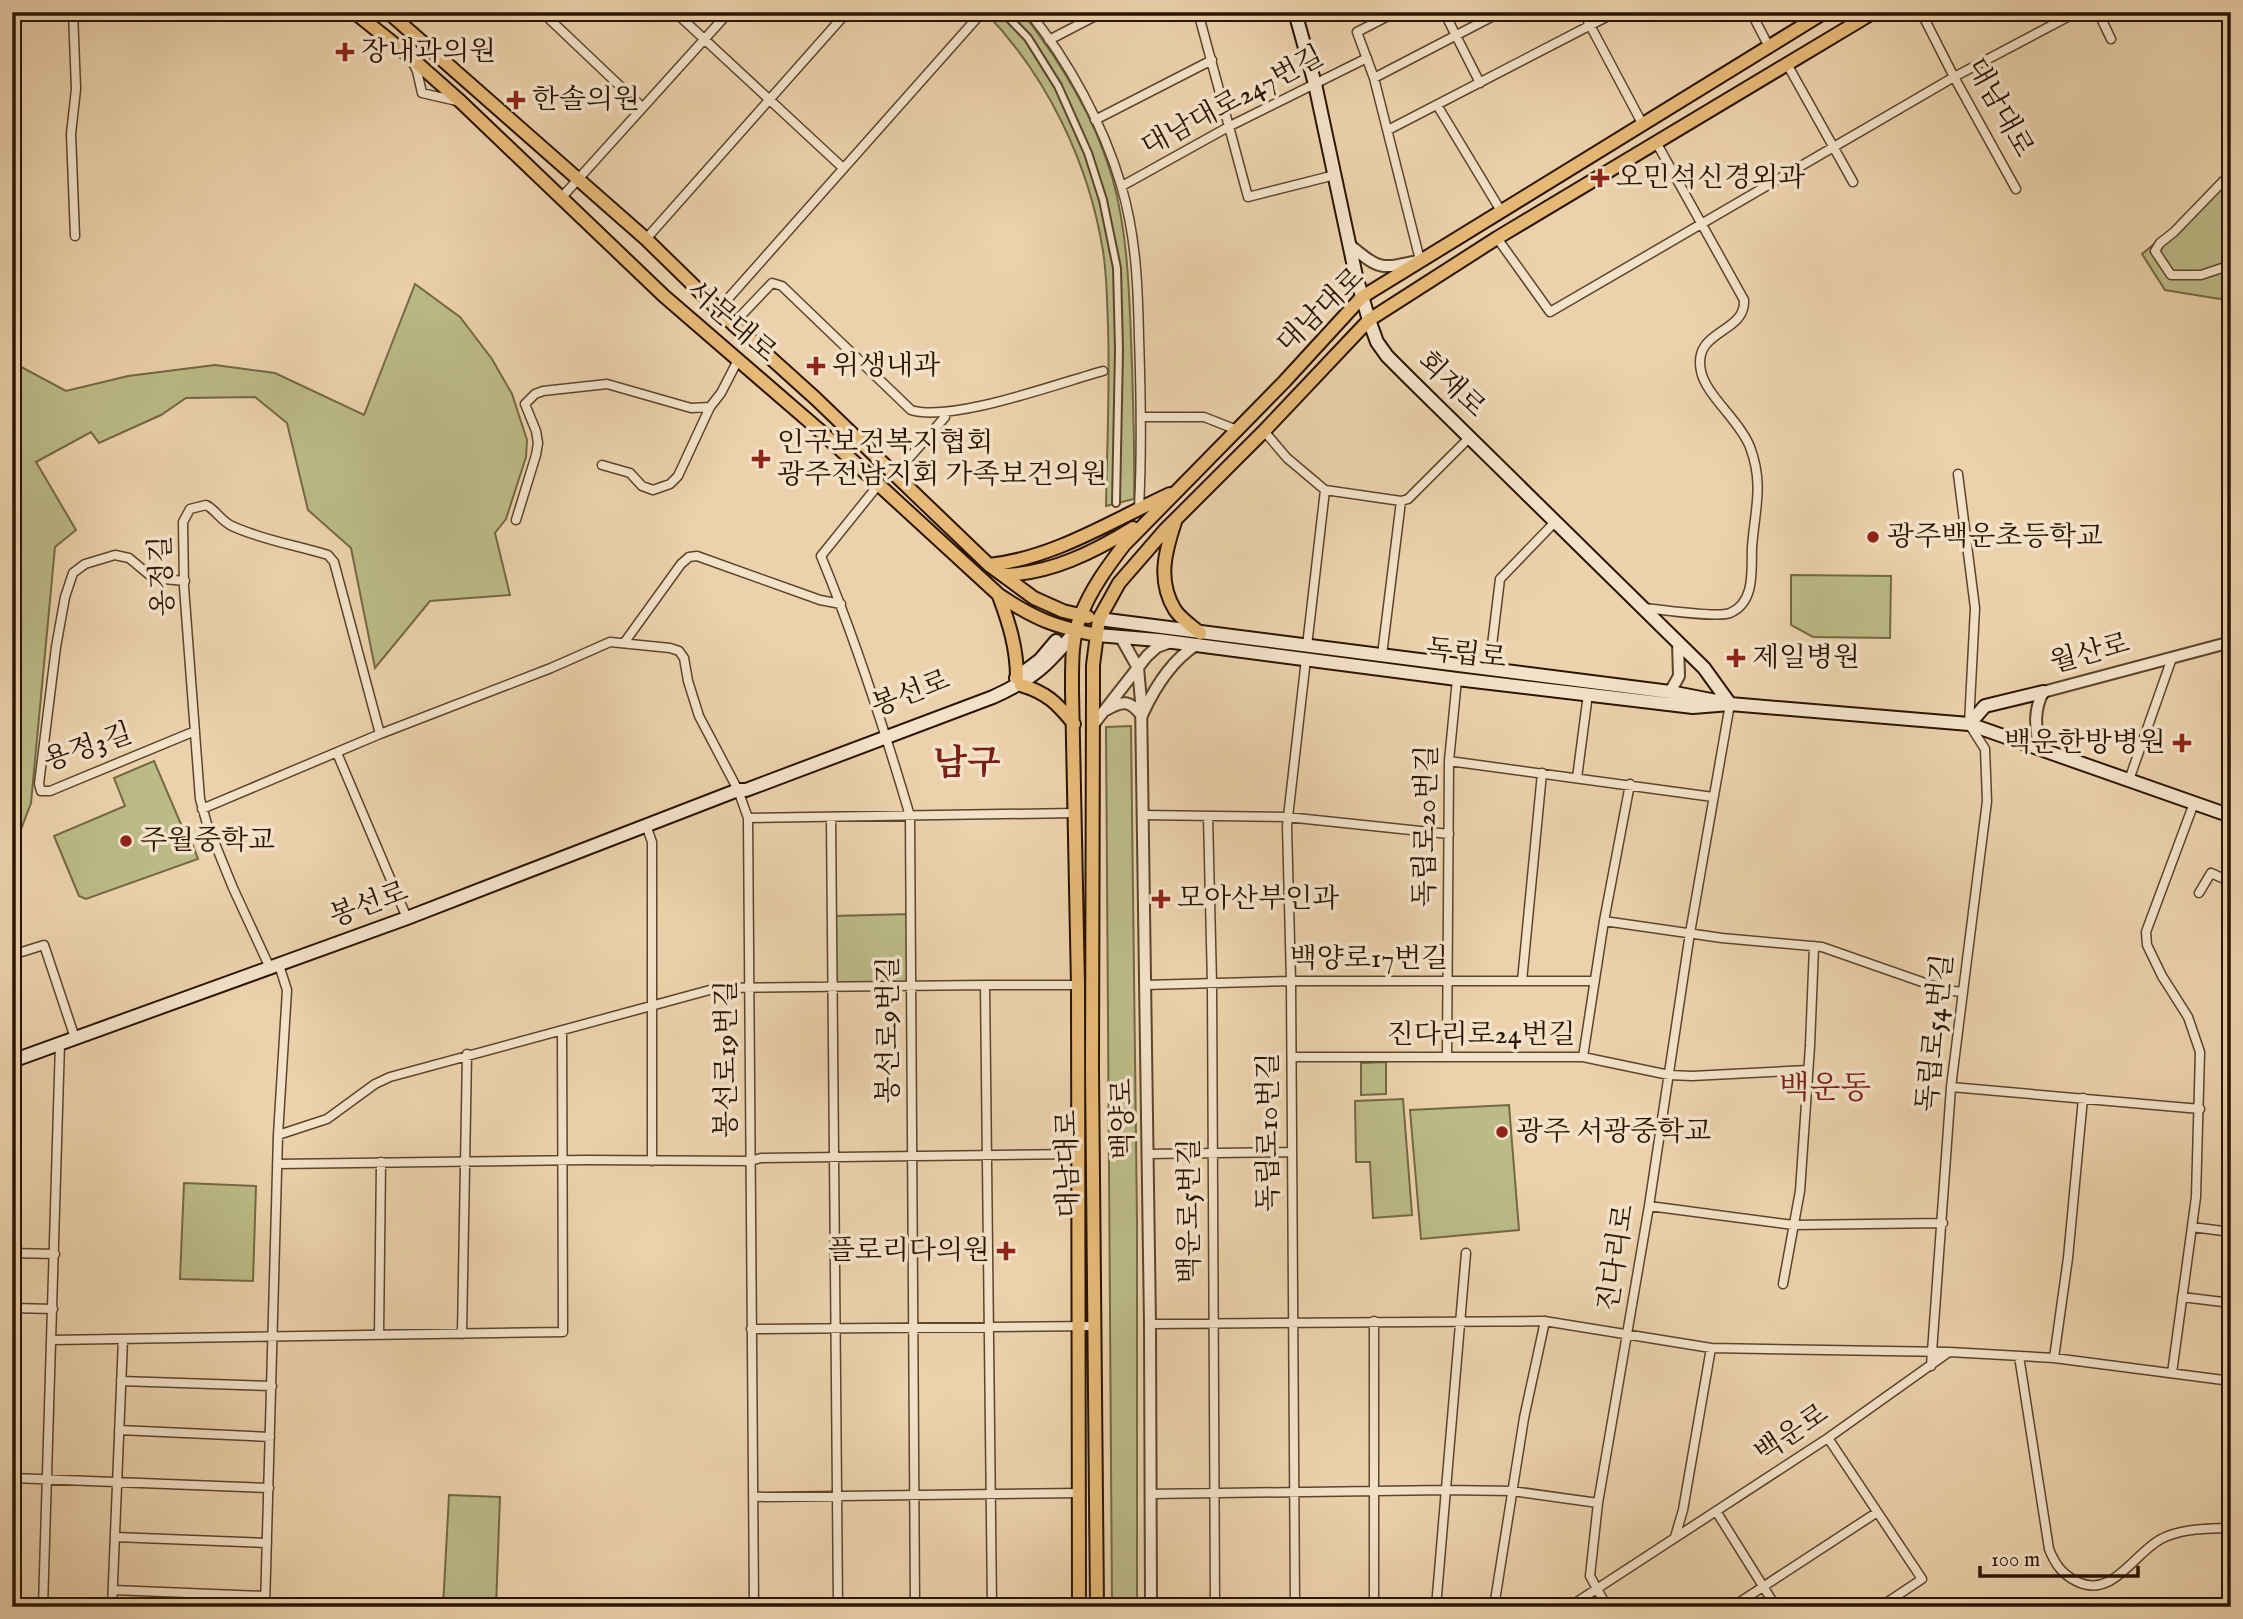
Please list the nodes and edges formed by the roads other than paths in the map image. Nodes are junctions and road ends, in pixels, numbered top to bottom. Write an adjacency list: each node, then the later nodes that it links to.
1 (74, 12): 59 (street)
2 (388, 12): 52 (main road, 서문대로)
3 (542, 12): 42 (street)
4 (675, 12): 27 (street)
5 (729, 12): 27 (street)
6 (847, 12): 39 (street)
7 (971, 12): 49 (street)
8 (1003, 12): 84 (street)
9 (1029, 12): 29 (street)
10 (1103, 12): 29 (street)
11 (1198, 12): 33 (street)
12 (1295, 12): 38 (main road, 회재로)
13 (1396, 12): 32 (street)
14 (1444, 12): 26 (street)
15 (1501, 12): 26 (street)
16 (1583, 12): 25 (street)
17 (1616, 12): 25 (street)
18 (1751, 12): 30 (street)
19 (1825, 12): 30 (main road, 대남대로)
20 (1874, 12): 34 (main road, 대남대로)
21 (1921, 12): 35 (street, 대남대로)
22 (2077, 12): 35 (street)
23 (2098, 12): 28 (street)
24 (359, 14): 31 (main road, 서문대로)
25 (1590, 25): 37 (street); 44 (street)
26 (1456, 36): 36 (street); 37 (street)
27 (706, 39): 39 (street); 42 (street)
28 (2111, 39)
29 (1049, 40): 43 (street)
30 (1768, 45): 44 (main road, 대남대로)
31 (408, 55): 40 (main road, 서문대로); 40 (street)
32 (1367, 58): 36 (street, 대남대로247번길); 38 (street, 대남대로247번길)
33 (1212, 60): 43 (street); 45 (street)
34 (1787, 64): 47 (main road, 대남대로); 48 (street)
35 (1954, 77): 48 (street); 55 (street, 대남대로)
36 (1374, 78): 46 (street, 대남대로247번길)
37 (1479, 83): 41 (street)
38 (1315, 84): 45 (street, 대남대로247번길); 51 (main road, 회재로)
39 (770, 99): 49 (street); 61 (street)
40 (461, 102): 56 (main road, 서문대로)
41 (1437, 105): 46 (street); 57 (street)
42 (642, 107): 52 (street)
43 (1095, 120): 54 (street)
44 (1643, 125): 57 (main road, 대남대로)
45 (1230, 126): 51 (street); 54 (street, 대남대로247번길)
46 (1388, 130): 63 (street, 대남대로247번길)
47 (1656, 142): 58 (street); 60 (main road, 대남대로)
48 (1834, 147): 53 (street); 58 (street)
49 (842, 167): 66 (street)
50 (2231, 173): 64 (street)
51 (1335, 175): 62 (main road, 회재로)
52 (578, 179): 56 (street); 61 (main road, 서문대로)
53 (1853, 182)
54 (1122, 186): 73 (street)
55 (2016, 189)
56 (562, 197): 69 (main road, 서문대로)
57 (1501, 212): 63 (main road, 대남대로)
58 (1702, 223): 60 (street); 95 (street)
59 (75, 236)
60 (1497, 238): 67 (main road, 대남대로)
61 (646, 239): 66 (main road, 서문대로)
62 (1351, 246): 63 (street); 65 (main road, 회재로)
63 (1420, 260): 65 (main road, 대남대로)
64 (2231, 265)
65 (1362, 297): 67 (main road, 회재로); 74 (main road, 대남대로)
66 (718, 310): 68 (main road, 서문대로)
67 (1369, 320): 75 (main road, 대남대로); 76 (main road, 회재로)
68 (733, 324): 72 (street); 78 (main road, 서문대로)
69 (738, 360): 71 (street); 80 (main road, 서문대로)
70 (1103, 371): 72 (street)
71 (710, 407): 77 (street); 88 (street)
72 (945, 412): 78 (street)
73 (1142, 417): 74 (street); 85 (street)
74 (1237, 430): 81 (main road, 대남대로)
75 (1265, 431): 82 (street); 87 (main road, 대남대로)
76 (1470, 437): 83 (street); 89 (main road, 회재로)
77 (602, 465)
78 (895, 474): 90 (main road, 서문대로)
79 (1958, 474): 120 (street)
80 (879, 484): 93 (main road, 서문대로); 94 (street, 봉선로9번길)
81 (1179, 489): 85 (main road); 86 (main road, 대남대로)
82 (1325, 491): 83 (street); 106 (street)
83 (1401, 501): 107 (street)
84 (1116, 503)
85 (1139, 508): 90 (main road)
86 (1154, 515): 91 (main road); 96 (main road, 대남대로)
87 (1176, 519): 97 (main road, 대남대로); 101 (main road)
88 (516, 520)
89 (1554, 523): 95 (main road, 회재로); 110 (street)
90 (989, 565): 91 (main road, 서문대로)
91 (1003, 575): 96 (main road, 서문대로)
92 (185, 582): 122 (street, 옹정길); 122 (street, 용정3길); 123 (street, 옹정길)
93 (999, 595): 98 (main road, 서문대로); 112 (main road)
94 (841, 604): 104 (street); 124 (street, 봉선로9번길)
95 (1642, 608): 105 (main road, 회재로)
96 (1080, 615): 97 (main road, 서문대로); 98 (main road, 대남대로)
97 (1099, 619): 99 (main road, 대남대로); 101 (main road, 독립로)
98 (1072, 630): 99 (main road, 서문대로); 112 (main road, 봉선로); 121 (main road, 대남대로)
99 (1097, 635): 100 (main road, 독립로); 119 (main road, 대남대로)
100 (1120, 636): 102 (main road, 독립로); 109 (street, 백양로)
101 (1198, 639): 102 (main road, 독립로); 106 (main road, 독립로); 118 (street)
102 (1171, 642): 109 (street)
103 (2231, 642): 108 (street, 월산로)
104 (624, 643): 123 (street); 132 (street, 봉선로19번길)
105 (1678, 643): 113 (street); 116 (main road, 회재로)
106 (1306, 653): 107 (main road, 독립로); 111 (main road, 독립로); 142 (street, 독립로10번길)
107 (1382, 655): 110 (main road, 독립로)
108 (2172, 657): 114 (street, 월산로); 130 (street)
109 (1138, 668): 117 (street); 118 (street, 백양로)
110 (1489, 670): 113 (main road, 독립로)
111 (1457, 679): 115 (main road, 독립로); 127 (street, 독립로20번길)
112 (1019, 681): 121 (main road); 124 (main road, 봉선로)
113 (1670, 692): 116 (main road, 독립로)
114 (2043, 692): 120 (main road, 월산로); 125 (street)
115 (1588, 694): 116 (main road, 독립로); 129 (street)
116 (1730, 704): 120 (main road, 독립로); 133 (street, 진다리로)
117 (1104, 711): 118 (street); 119 (street)
118 (1142, 716): 137 (street, 백양로)
119 (1093, 723): 121 (main road); 214 (main road, 대남대로)
120 (1969, 724): 125 (main road, 독립로); 165 (street, 독립로54번길)
121 (1074, 725): 136 (main road, 대남대로)
122 (195, 732): 135 (street, 옹정길)
123 (380, 734): 126 (street)
124 (886, 734): 132 (main road, 봉선로); 138 (street, 봉선로9번길)
125 (2039, 748): 130 (main road, 독립로)
126 (337, 753): 135 (street); 148 (street)
127 (1449, 761): 128 (street); 145 (street, 독립로20번길)
128 (1542, 773): 129 (street); 156 (street)
129 (1577, 778): 131 (street)
130 (2129, 780): 134 (main road, 독립로)
131 (1630, 784): 133 (street); 149 (street)
132 (739, 790): 143 (street, 봉선로19번길); 144 (main road, 봉선로)
133 (1713, 797): 150 (street, 진다리로)
134 (2194, 803): 140 (main road, 독립로); 179 (street)
135 (202, 809): 153 (street, 옹정길)
136 (1075, 813): 138 (street); 160 (main road, 대남대로)
137 (1142, 815): 139 (street); 161 (street, 백양로)
138 (910, 816): 141 (street); 164 (street, 봉선로9번길)
139 (1208, 816): 142 (street); 158 (street, 백운로5번길)
140 (2231, 816)
141 (831, 817): 143 (street); 163 (street)
142 (1287, 817): 145 (street); 154 (street, 독립로10번길)
143 (748, 818): 162 (street, 봉선로19번길)
144 (646, 825): 148 (main road, 봉선로); 166 (street)
145 (1449, 834): 155 (street, 독립로20번길)
146 (2231, 882): 147 (street)
147 (2199, 892)
148 (407, 918): 153 (main road, 봉선로)
149 (1604, 921): 150 (street); 157 (street)
150 (1690, 933): 151 (street); 176 (street, 진다리로)
151 (1814, 946): 165 (street); 175 (street)
152 (12, 955): 168 (street)
153 (274, 966): 168 (main road, 봉선로); 180 (street, 옹정길)
154 (1291, 981): 155 (street, 백양로17번길); 158 (street, 백양로17번길); 171 (street, 독립로10번길)
155 (1448, 981): 156 (street, 백양로17번길); 172 (street, 독립로20번길)
156 (1522, 981): 157 (street, 백양로17번길)
157 (1594, 981): 173 (street)
158 (1212, 984): 161 (street, 백양로17번길); 182 (street, 백운로5번길)
159 (985, 985): 160 (street); 164 (street); 186 (street)
160 (1078, 985): 183 (main road, 대남대로)
161 (1145, 985): 184 (street, 백양로)
162 (750, 986): 163 (street); 166 (street); 191 (street, 봉선로19번길)
163 (832, 986): 164 (street); 187 (street)
164 (912, 986): 185 (street, 봉선로9번길)
165 (1962, 992): 177 (street, 독립로54번길)
166 (652, 1007): 167 (street); 190 (street)
167 (562, 1031): 170 (street); 189 (street)
168 (75, 1038): 169 (main road, 봉선로)
169 (60, 1043): 174 (main road, 봉선로); 201 (street)
170 (467, 1054): 180 (street); 188 (street)
171 (1292, 1057): 172 (street, 진다리로24번길); 181 (street, 독립로10번길)
172 (1447, 1057): 173 (street, 진다리로24번길)
173 (1583, 1057): 176 (street, 진다리로24번길)
174 (12, 1061)
175 (1808, 1070): 176 (street, 진다리로24번길); 196 (street)
176 (1669, 1074): 194 (street, 진다리로)
177 (1951, 1087): 178 (street); 195 (street, 독립로54번길)
178 (2083, 1098): 179 (street); 229 (street)
179 (2200, 1109): 197 (street)
180 (278, 1135): 193 (street, 옹정길)
181 (1292, 1152): 182 (street); 210 (street, 독립로10번길)
182 (1213, 1153): 184 (street); 212 (street, 백운로5번길)
183 (1078, 1154): 186 (street); 213 (main road, 대남대로)
184 (1147, 1154): 211 (street, 백양로)
185 (913, 1156): 186 (street); 187 (street); 215 (street, 봉선로9번길)
186 (986, 1156): 216 (street)
187 (834, 1157): 191 (street); 217 (street)
188 (465, 1161): 189 (street); 192 (street); 220 (street)
189 (562, 1161): 190 (street); 220 (street)
190 (653, 1161): 191 (street)
191 (750, 1161): 218 (street, 봉선로19번길)
192 (381, 1162): 193 (street); 221 (street)
193 (277, 1164): 222 (street, 옹정길)
194 (1649, 1206): 196 (street); 219 (street, 진다리로)
195 (1943, 1223): 196 (street); 226 (street, 독립로54번길)
196 (1793, 1225): 202 (street)
197 (2192, 1227): 198 (street); 203 (street)
198 (2231, 1231)
199 (12, 1253): 201 (street)
200 (1466, 1253): 208 (street)
201 (55, 1254): 206 (street)
202 (1783, 1284)
203 (2182, 1297): 204 (street); 231 (street)
204 (2231, 1303)
205 (12, 1308): 206 (street)
206 (53, 1309): 224 (street)
207 (1374, 1321): 208 (street); 210 (street); 242 (street)
208 (1460, 1321): 209 (street); 243 (street)
209 (1545, 1321): 219 (street); 244 (street)
210 (1293, 1322): 212 (street); 245 (street, 독립로10번길)
211 (1150, 1324): 212 (street); 250 (street, 백양로)
212 (1212, 1324): 247 (street, 백운로5번길)
213 (1079, 1326): 214 (street); 216 (street); 246 (main road, 대남대로)
214 (1095, 1326): 272 (main road, 대남대로)
215 (914, 1327): 216 (street); 217 (street); 248 (street, 봉선로9번길)
216 (990, 1327): 249 (street)
217 (836, 1328): 218 (street); 251 (street)
218 (751, 1329): 252 (street, 봉선로19번길)
219 (1628, 1333): 225 (street); 253 (street, 진다리로)
220 (462, 1334): 221 (street)
221 (379, 1335): 222 (street)
222 (274, 1336): 223 (street); 234 (street, 옹정길)
223 (123, 1339): 224 (street); 232 (street)
224 (52, 1340): 239 (street)
225 (1711, 1348): 226 (street); 258 (street)
226 (1933, 1351): 227 (street); 230 (street, 독립로54번길)
227 (1949, 1352): 228 (street); 230 (street, 백운로)
228 (2019, 1356): 229 (street); 256 (street)
229 (2054, 1358): 231 (street)
230 (1931, 1366): 237 (street, 백운로)
231 (2172, 1373): 233 (street)
232 (121, 1381): 234 (street); 235 (street)
233 (2231, 1381)
234 (272, 1386): 236 (street, 옹정길)
235 (119, 1426): 236 (street); 240 (street)
236 (270, 1437): 241 (street, 옹정길)
237 (1828, 1438): 254 (street, 백운로); 255 (street)
238 (12, 1478): 239 (street)
239 (48, 1479): 240 (street); 264 (street)
240 (117, 1482): 241 (street); 257 (street)
241 (269, 1488): 259 (street, 옹정길)
242 (1374, 1490): 243 (street); 245 (street); 276 (street)
243 (1446, 1490): 244 (street); 277 (street)
244 (1512, 1491): 253 (street); 278 (street)
245 (1294, 1492): 247 (street); 275 (street, 독립로10번길)
246 (1080, 1493): 249 (street); 271 (main road, 대남대로)
247 (1214, 1493): 250 (street); 274 (street, 백운로5번길)
248 (916, 1494): 249 (street); 251 (street); 269 (street, 봉선로9번길)
249 (991, 1494): 270 (street)
250 (1150, 1494): 273 (street, 백양로)
251 (837, 1495): 252 (street); 268 (street)
252 (753, 1497): 267 (street, 봉선로19번길)
253 (1598, 1503): 261 (street, 진다리로)
254 (1716, 1511): 258 (street, 백운로); 260 (street)
255 (1876, 1513): 260 (street); 283 (street)
256 (2231, 1528)
257 (115, 1537): 259 (street); 262 (street)
258 (1675, 1537): 261 (street, 백운로)
259 (267, 1543): 263 (street, 옹정길)
260 (1763, 1586): 281 (street); 282 (street)
261 (1595, 1589): 279 (street, 백운로); 280 (street)
262 (113, 1590): 263 (street); 265 (street)
263 (265, 1595): 266 (street, 옹정길)
264 (43, 1607)
265 (112, 1607)
266 (265, 1607)
267 (754, 1607)
268 (838, 1607)
269 (915, 1607)
270 (992, 1607)
271 (1080, 1607)
272 (1097, 1607)
273 (1151, 1607)
274 (1215, 1607)
275 (1295, 1607)
276 (1374, 1607)
277 (1436, 1607)
278 (1494, 1607)
279 (1569, 1607)
280 (1607, 1607)
281 (1732, 1607)
282 (1776, 1607)
283 (1880, 1607)

